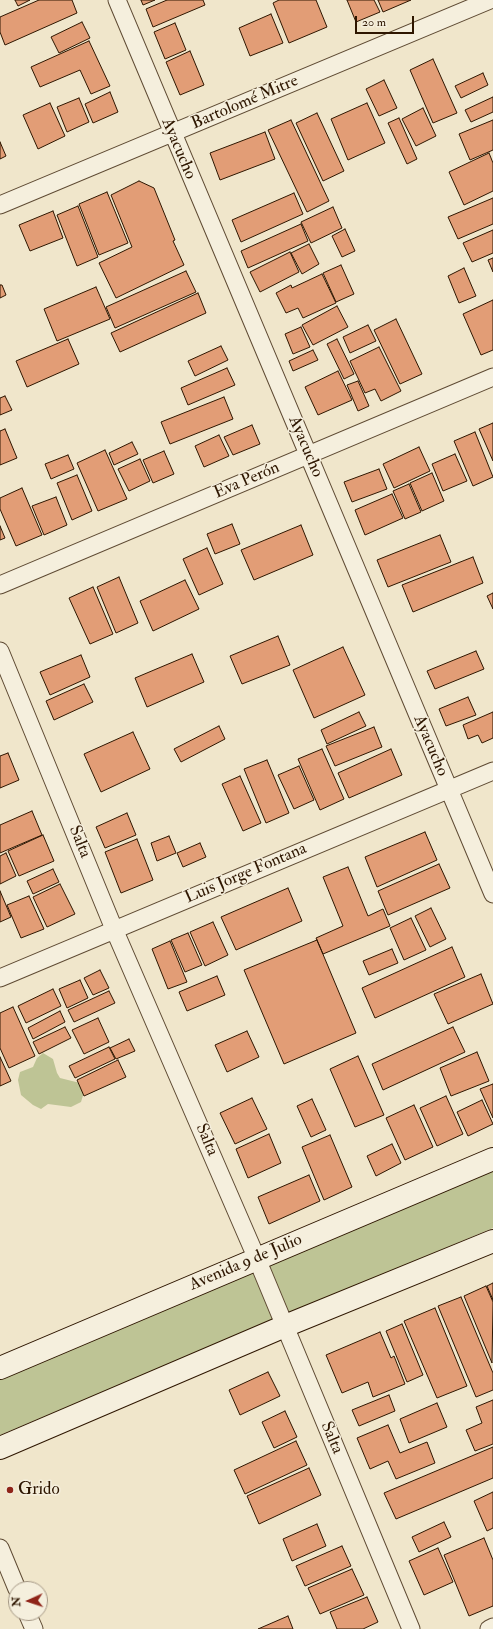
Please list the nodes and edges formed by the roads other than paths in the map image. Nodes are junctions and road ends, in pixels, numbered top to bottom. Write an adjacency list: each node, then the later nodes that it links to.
1 (117, 0): 3 (street, Ayacucho)
2 (490, 0): 3 (street, Bartolomé Mitre)
3 (172, 133): 4 (street, Bartolomé Mitre); 6 (street, Ayacucho)
4 (0, 205)
5 (493, 377): 6 (street, Eva Perón)
6 (309, 455): 7 (street, Eva Perón); 10 (street, Ayacucho)
7 (0, 585)
8 (0, 650): 12 (street, Salta)
9 (493, 771): 10 (street, Luis Jorge Fontana)
10 (448, 790): 11 (street, Ayacucho); 12 (street, Luis Jorge Fontana)
11 (493, 894)
12 (114, 929): 13 (street, Luis Jorge Fontana); 16 (street, Salta)
13 (0, 978)
14 (493, 1159): 16 (main road, Avenida 9 de Julio)
15 (493, 1241): 17 (main road)
16 (257, 1259): 17 (street, Salta); 18 (main road, Avenida 9 de Julio)
17 (285, 1326): 19 (main road); 23 (street, Salta)
18 (0, 1368)
19 (0, 1448)
20 (0, 1548): 21 (street)
21 (14, 1581)
22 (493, 1628): 24 (street)
23 (411, 1629)
24 (489, 1629)

